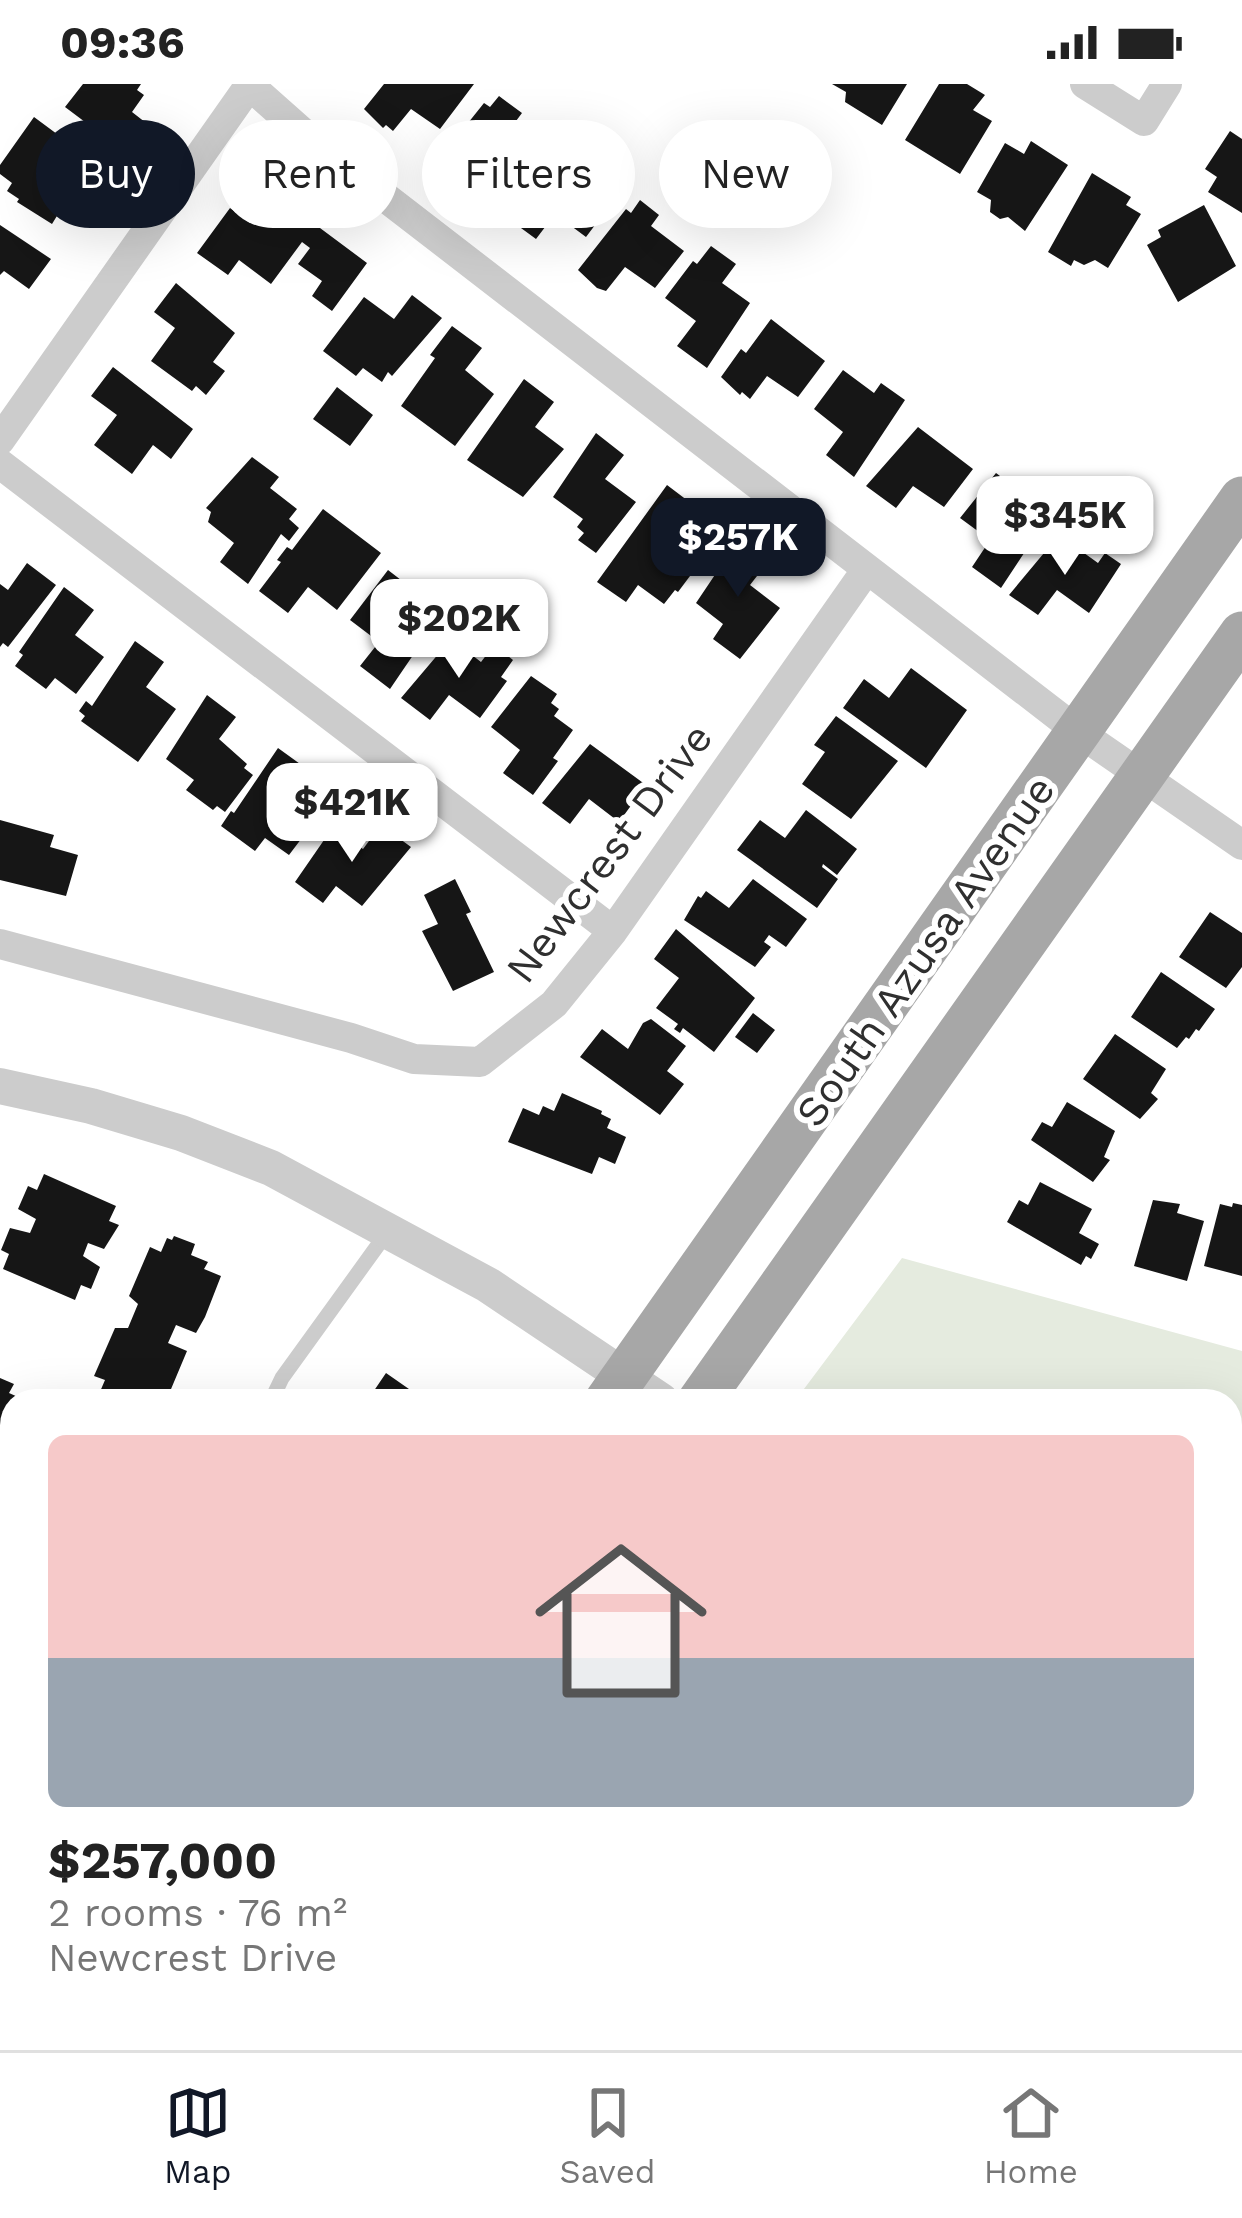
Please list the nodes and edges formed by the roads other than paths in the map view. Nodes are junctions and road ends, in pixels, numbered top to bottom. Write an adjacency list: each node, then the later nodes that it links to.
1 (1085, 84): 2 (street)
2 (1166, 84)
3 (248, 85): 4 (street); 7 (street)
4 (0, 440)
5 (0, 464): 12 (street)
6 (1242, 499): 9 (main road, South Azusa Avenue)
7 (867, 569): 9 (street); 12 (street, Newcrest Drive)
8 (1242, 634): 10 (main road, South Azusa Avenue)
9 (1080, 733): 10 (street); 18 (main road, South Azusa Avenue)
10 (1143, 777): 11 (street); 19 (main road, South Azusa Avenue)
11 (1242, 845)
12 (613, 931): 13 (street, Newcrest Drive)
13 (0, 944)
14 (0, 1086): 15 (street)
15 (388, 1231): 16 (lane); 17 (street)
16 (277, 1389)
17 (627, 1389)
18 (633, 1389)
19 (709, 1389)

